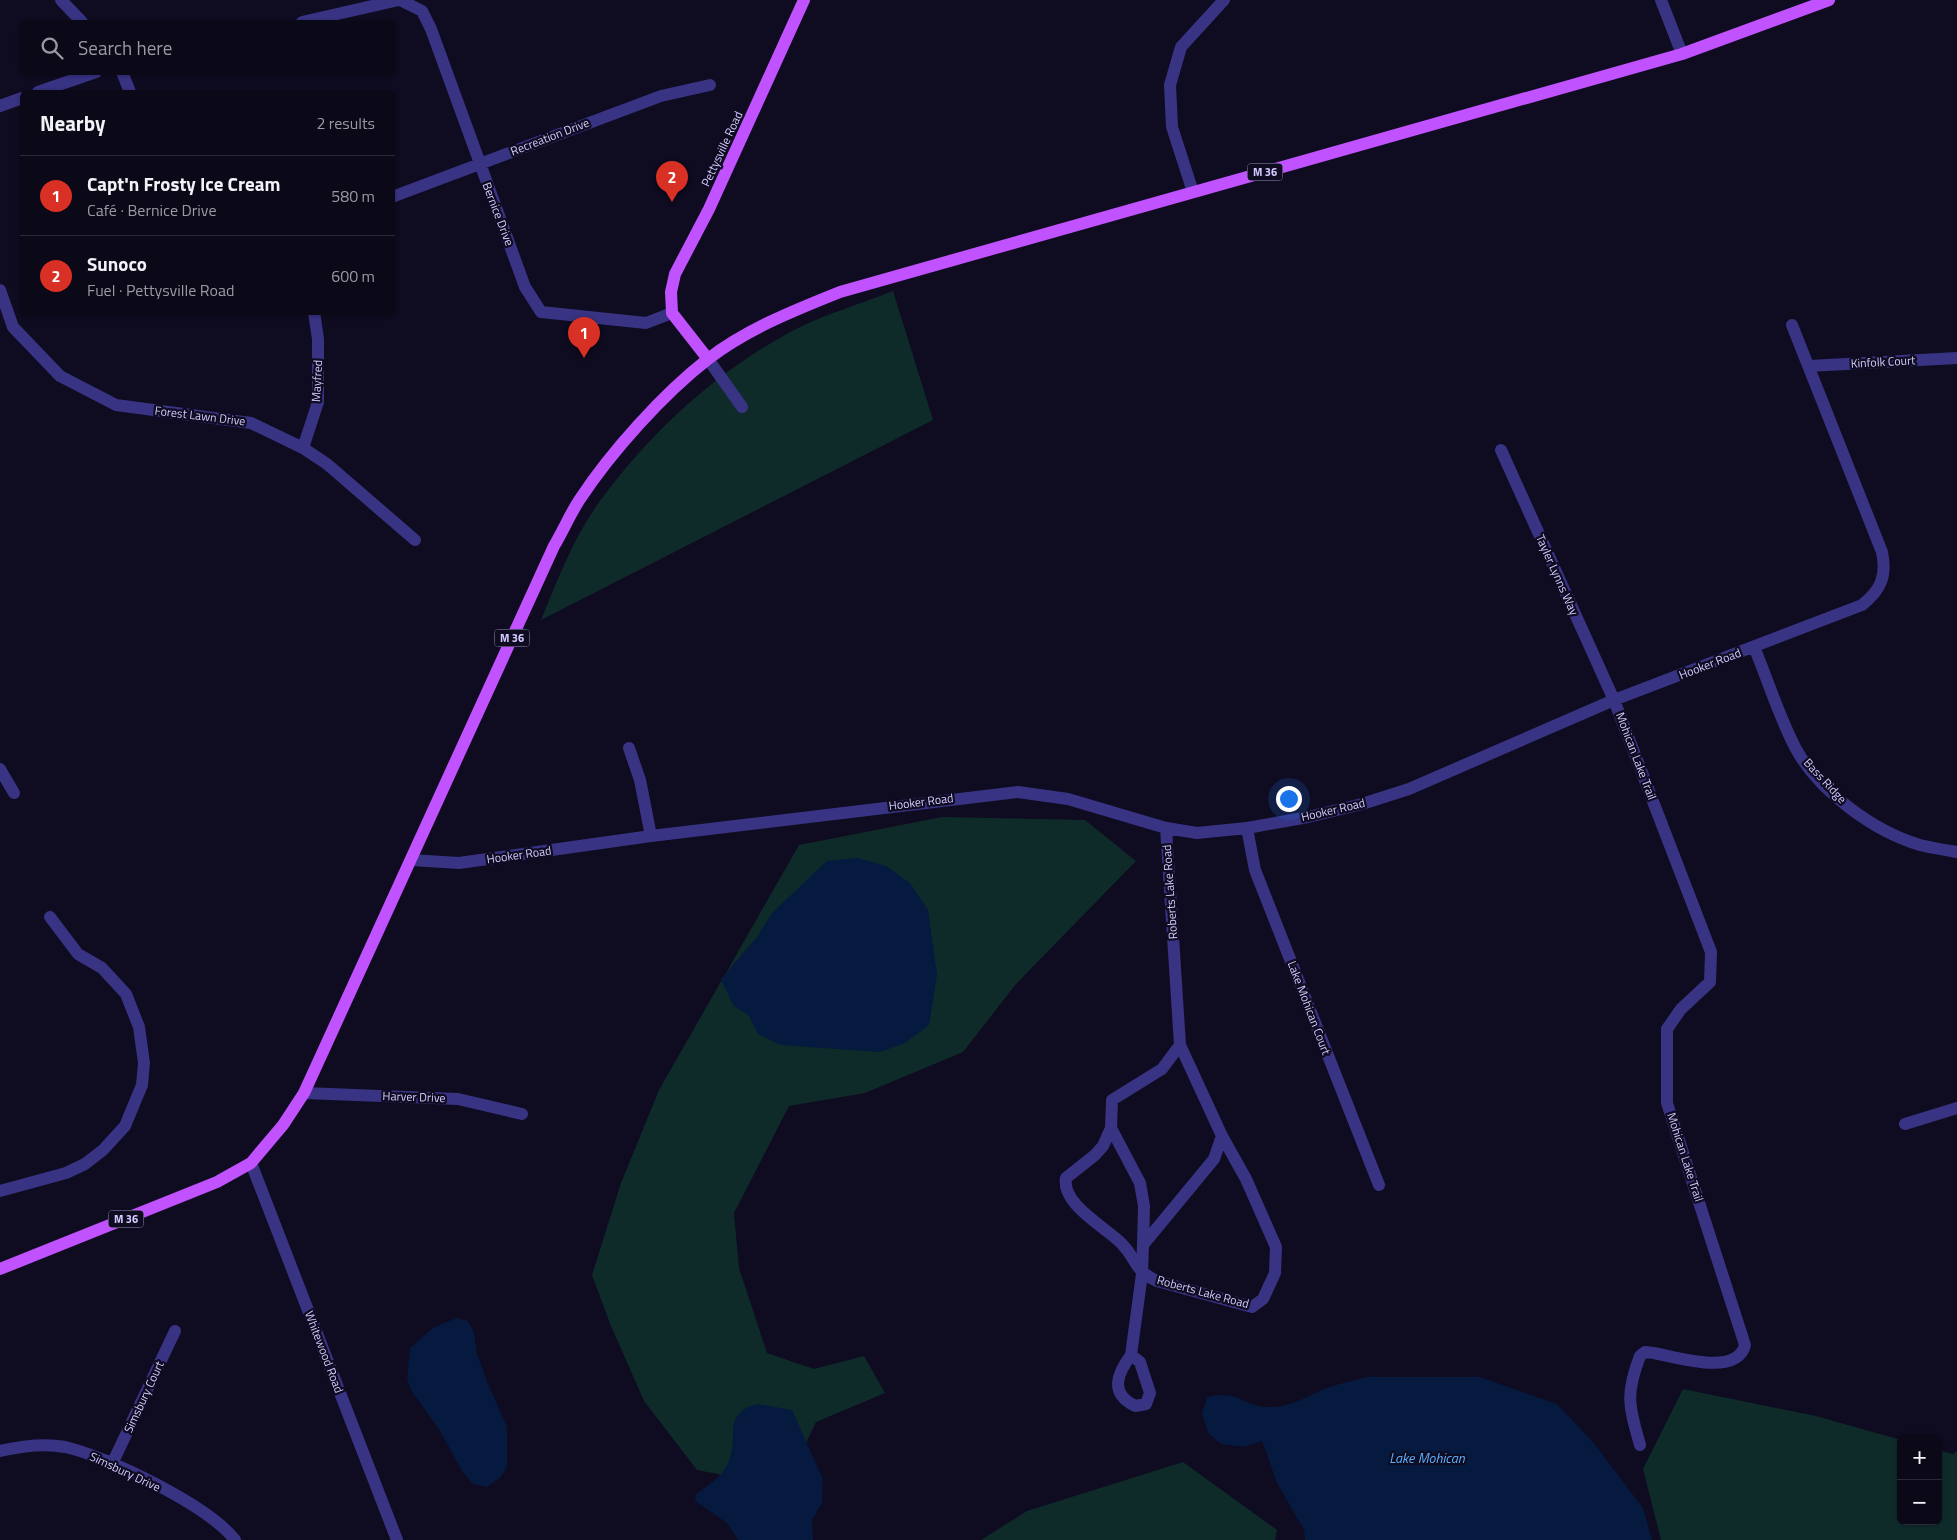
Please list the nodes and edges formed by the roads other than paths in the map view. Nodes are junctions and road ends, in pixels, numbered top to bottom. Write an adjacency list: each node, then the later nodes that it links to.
1 (62, 0): 7 (street)
2 (400, 0): 8 (street); 17 (street, Bernice Drive)
3 (804, 0): 21 (main road, Pettysville Road)
4 (1224, 0): 18 (street)
5 (1661, 0): 9 (street)
6 (1829, 0): 9 (main road, M 36)
7 (80, 20)
8 (311, 20)
9 (1682, 54): 18 (main road, M 36)
10 (87, 75): 13 (street)
11 (123, 75): 14 (street)
12 (710, 85): 17 (street, Recreation Drive)
13 (44, 90)
14 (129, 90)
15 (20, 99): 16 (street)
16 (0, 106)
17 (479, 164): 19 (street, Recreation Drive); 21 (street, Bernice Drive)
18 (1193, 192): 25 (main road, M 36)
19 (395, 196)
20 (0, 290): 28 (street, Forest Lawn Drive)
21 (672, 313): 25 (main road)
22 (314, 315): 28 (street, Mayfred)
23 (1792, 325): 26 (street, Hooker Road)
24 (1957, 358): 26 (street, Kinfolk Court)
25 (708, 359): 27 (street); 40 (main road, M 36)
26 (1809, 366): 31 (street, Hooker Road)
27 (742, 408)
28 (303, 448): 30 (street, Forest Lawn Drive)
29 (1501, 450): 32 (street, Tayler Lynns Way)
30 (415, 540)
31 (1754, 647): 32 (street, Hooker Road); 39 (street, Bass Ridge)
32 (1614, 700): 37 (street, Hooker Road); 57 (street, Mohican Lake Trail)
33 (629, 748): 38 (street)
34 (0, 769): 35 (street)
35 (14, 793)
36 (1166, 828): 37 (street, Hooker Road); 38 (street, Hooker Road); 42 (street, Roberts Lake Road)
37 (1246, 828): 50 (street, Lake Mohican Court)
38 (651, 836): 40 (street, Hooker Road)
39 (1957, 852)
40 (411, 860): 43 (main road, M 36)
41 (50, 917): 51 (street)
42 (1180, 1046): 47 (street, Roberts Lake Road); 48 (street, Roberts Lake Road)
43 (304, 1093): 45 (street, Harver Drive); 49 (main road, M 36)
44 (1957, 1108): 46 (street)
45 (522, 1114)
46 (1905, 1124)
47 (1111, 1128): 52 (street, Roberts Lake Road); 54 (street, Roberts Lake Road)
48 (1222, 1136): 52 (street); 54 (street, Roberts Lake Road)
49 (250, 1163): 53 (main road, M 36); 61 (street, Whitewood Road)
50 (1379, 1185)
51 (0, 1191)
52 (1144, 1245): 54 (street, Roberts Lake Road)
53 (0, 1269)
54 (1142, 1274): 56 (street, Roberts Lake Road)
55 (176, 1331): 59 (street, Simsbury Court)
56 (1131, 1355)
57 (1640, 1445)
58 (0, 1451): 59 (street, Simsbury Drive)
59 (112, 1464): 60 (street, Simsbury Drive)
60 (235, 1540)
61 (397, 1540)

